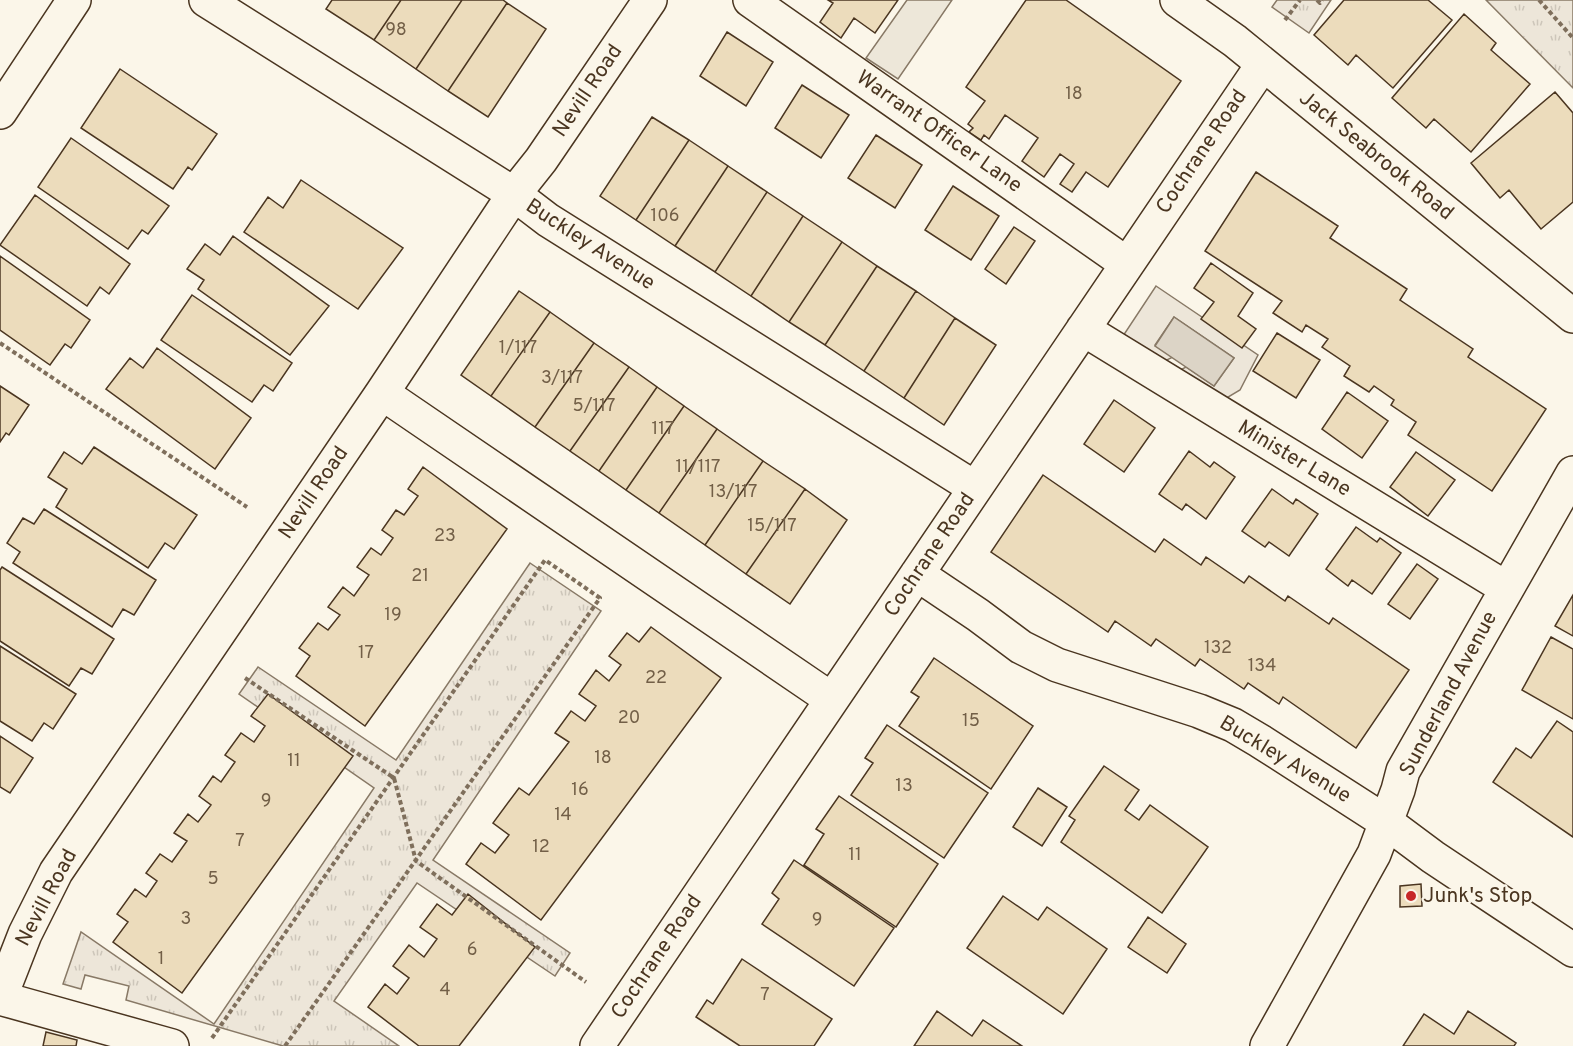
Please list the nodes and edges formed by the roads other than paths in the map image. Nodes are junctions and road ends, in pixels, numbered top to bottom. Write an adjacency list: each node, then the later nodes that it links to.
1 (74, 0): 7 (street)
2 (206, 0): 8 (street, Buckley Avenue)
3 (650, 0): 8 (street, Nevill Road)
4 (750, 0): 9 (street, Warrant Officer Lane)
5 (1177, 0): 6 (street, Jack Seabrook Road)
6 (1263, 64): 9 (street, Cochrane Road); 10 (street, Jack Seabrook Road)
7 (0, 112)
8 (514, 194): 12 (street, Nevill Road); 14 (street, Buckley Avenue)
9 (1127, 264): 11 (street, Cochrane Road)
10 (1573, 316)
11 (1083, 329): 14 (street, Cochrane Road); 16 (street, Minister Lane)
12 (382, 393): 17 (street); 20 (street, Nevill Road)
13 (1573, 473): 16 (street, Sunderland Avenue)
14 (975, 488): 15 (street, Cochrane Road)
15 (917, 573): 17 (street, Cochrane Road); 18 (street, Buckley Avenue)
16 (1506, 588): 18 (street, Sunderland Avenue)
17 (831, 699): 22 (street, Cochrane Road)
18 (1386, 822): 19 (street, Buckley Avenue); 23 (street, Sunderland Avenue)
19 (1573, 950)
20 (0, 998): 21 (street)
21 (172, 1046)
22 (597, 1046)
23 (1267, 1046)

